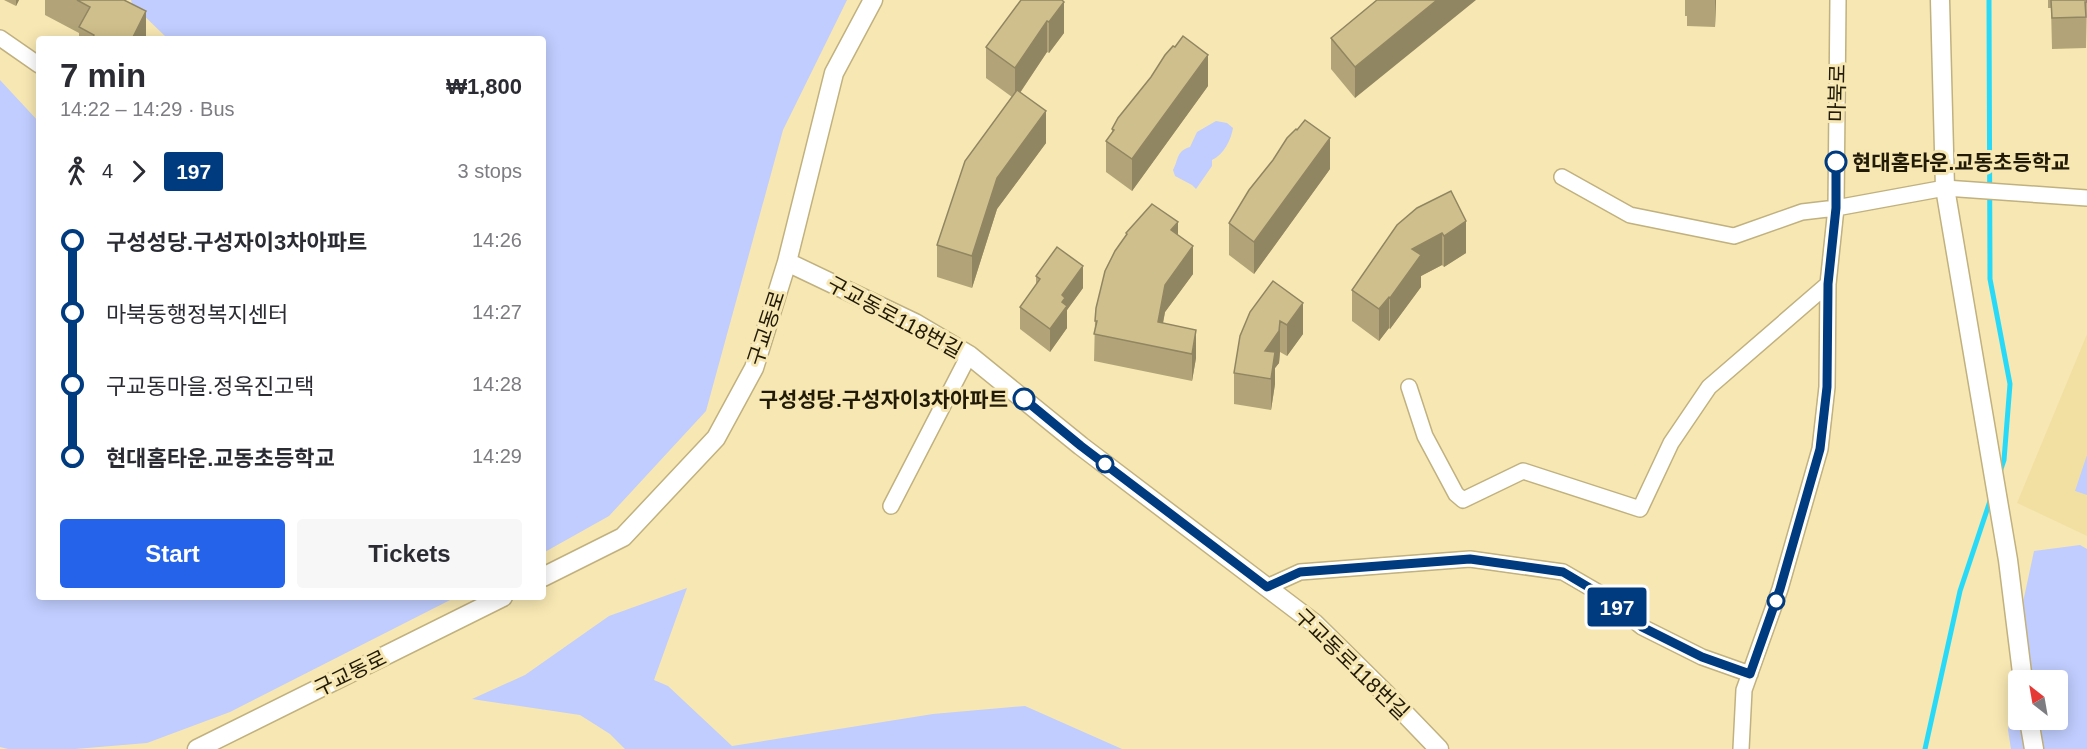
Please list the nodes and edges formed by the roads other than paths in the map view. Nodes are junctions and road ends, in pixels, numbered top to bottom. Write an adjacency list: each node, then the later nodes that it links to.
1 (873, 0): 10 (street, 구교동로)
2 (1838, 0): 9 (street, 마북로)
3 (1940, 0): 7 (street)
4 (0, 38): 5 (street)
5 (36, 64)
6 (1562, 177): 9 (street)
7 (1945, 188): 8 (street); 9 (street); 18 (street)
8 (2087, 198)
9 (1836, 208): 11 (street, 마북로)
10 (787, 262): 12 (street, 구교동로118번길); 15 (street, 구교동로)
11 (1828, 284): 13 (street); 19 (street, 마북로)
12 (969, 355): 14 (street); 16 (street, 구교동로118번길)
13 (1409, 387)
14 (891, 506)
15 (546, 576)
16 (1267, 587): 19 (street); 22 (street, 구교동로118번길)
17 (496, 600): 21 (street, 구교동로)
18 (2022, 670)
19 (1750, 674): 23 (street, 마북로)
20 (2031, 730): 24 (street)
21 (197, 749)
22 (1438, 749)
23 (1741, 749)
24 (2034, 749)

